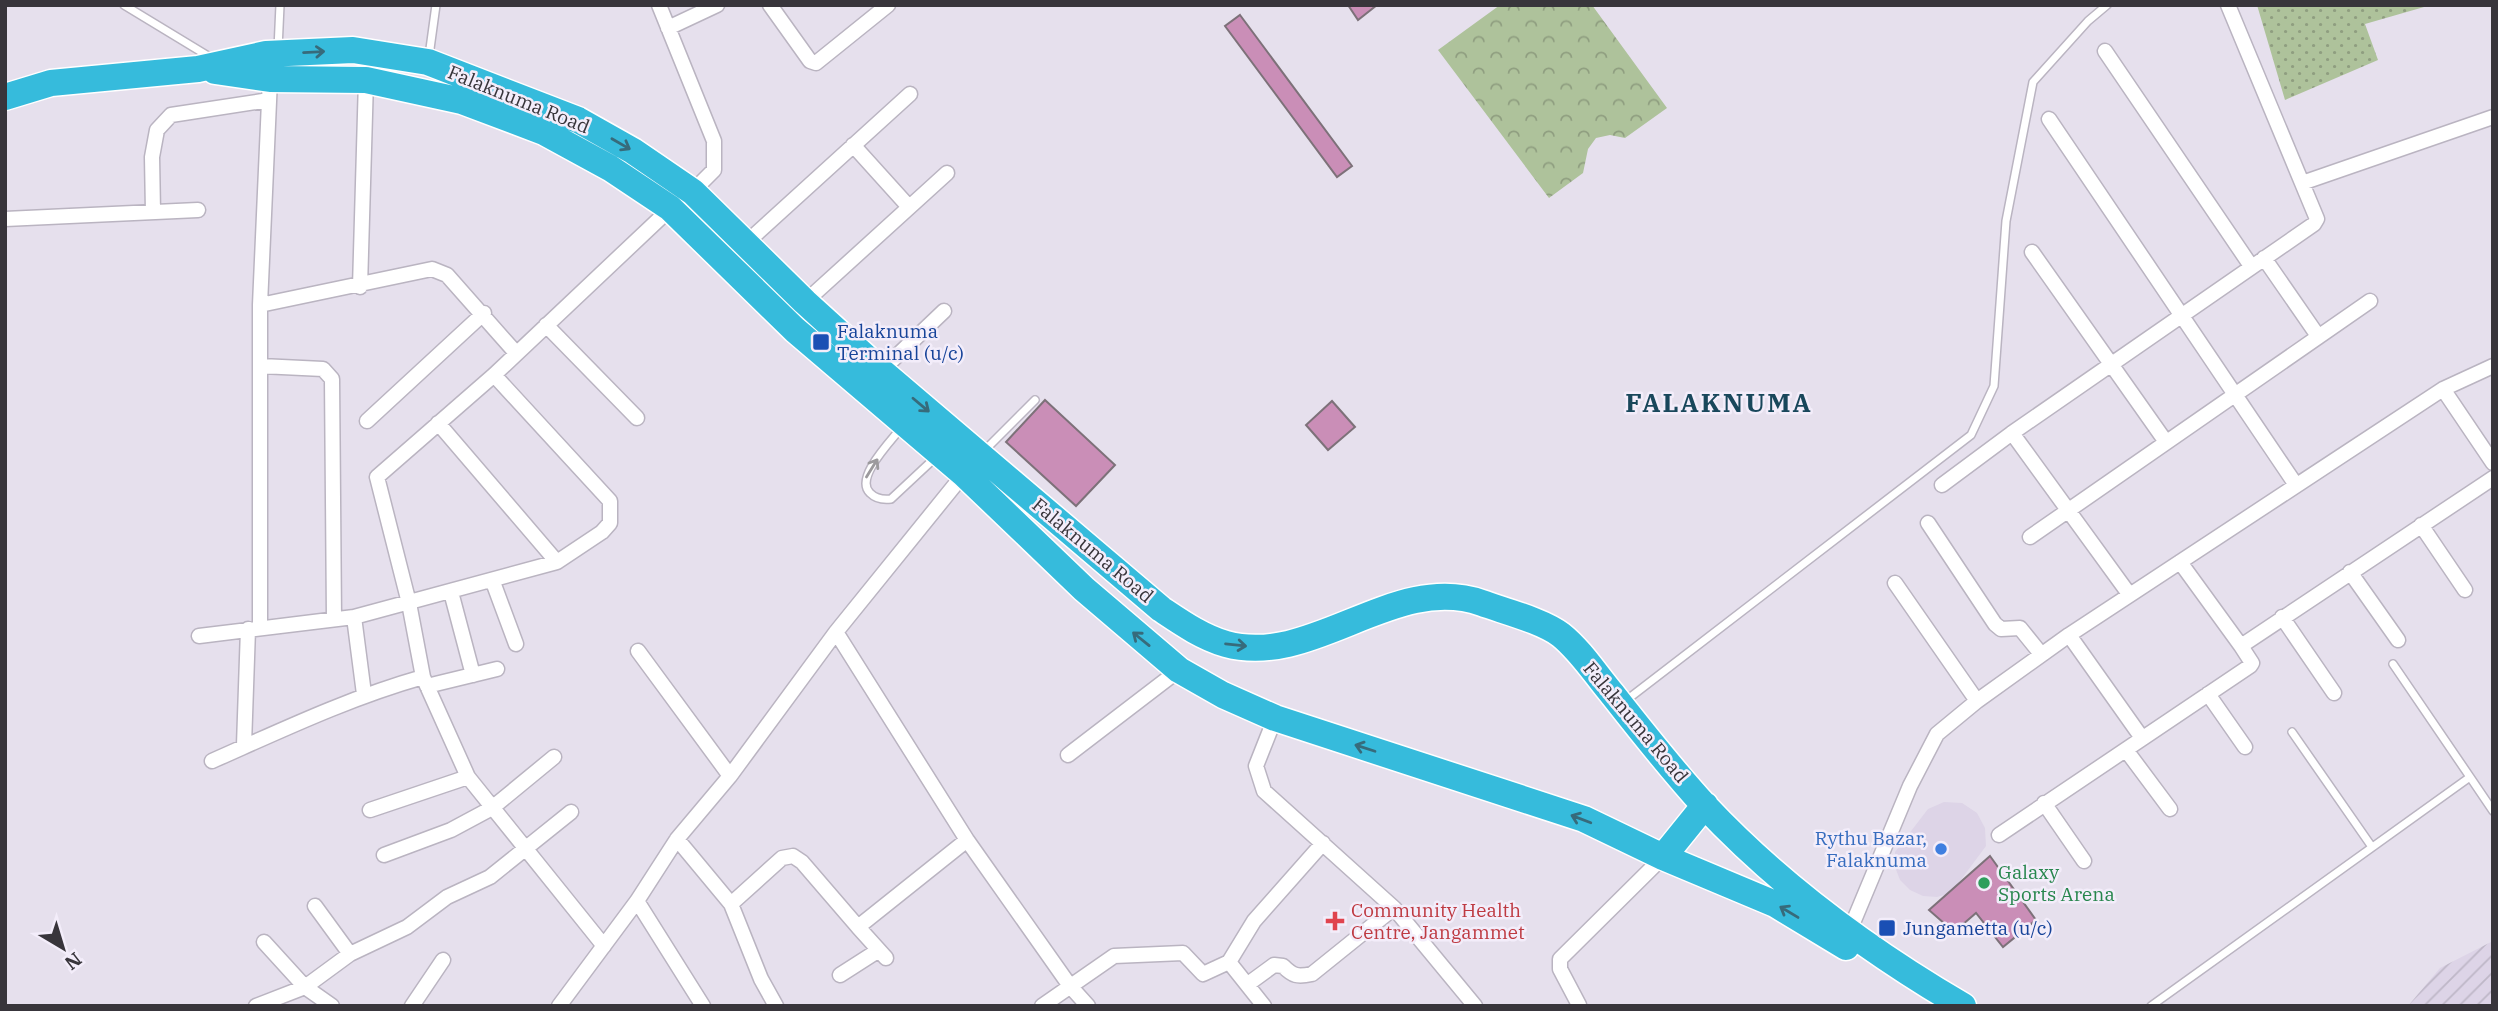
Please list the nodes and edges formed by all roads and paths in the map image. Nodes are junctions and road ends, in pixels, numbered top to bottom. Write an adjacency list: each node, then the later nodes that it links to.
1 (124, 5): 14 (lane)
2 (280, 5): 12 (lane)
3 (436, 5): 13 (lane)
4 (659, 5): 10 (street)
5 (717, 5): 10 (street)
6 (769, 5): 7 (street)
7 (888, 5)
8 (2107, 5): 99 (lane)
9 (2228, 5): 25 (street)
10 (668, 28): 26 (street)
11 (2105, 51): 34 (street)
12 (278, 54): 13 (highway, Falaknuma Road, one-way to 13); 14 (highway, Falaknuma Road)
13 (428, 62): 17 (highway, Falaknuma Road)
14 (209, 66): 16 (highway, Falaknuma Road); 19 (highway, Falaknuma Road)
15 (366, 80): 16 (highway, Falaknuma Road); 20 (highway, Falaknuma Road); 35 (street)
16 (270, 89): 30 (street); 38 (street)
17 (505, 89): 20 (highway); 26 (highway, Falaknuma Road, one-way to 26)
18 (910, 94): 23 (street)
19 (5, 97)
20 (496, 114): 27 (highway, Falaknuma Road)
21 (2493, 117): 25 (street)
22 (2049, 119): 41 (street)
23 (853, 145): 28 (street); 32 (street)
24 (947, 173): 28 (street)
25 (2302, 183): 34 (street)
26 (693, 192): 27 (street); 32 (highway, Falaknuma Road)
27 (670, 208): 42 (street); 56 (highway, Falaknuma Road)
28 (909, 208): 37 (street)
29 (198, 210): 30 (street)
30 (153, 212): 31 (street)
31 (5, 219)
32 (745, 244): 37 (highway, Falaknuma Road)
33 (2032, 252): 45 (street)
34 (2258, 262): 41 (street); 43 (street)
35 (360, 287): 38 (street); 40 (street)
36 (2370, 301): 43 (street)
37 (804, 302): 48 (highway, Falaknuma Road)
38 (260, 306): 46 (street)
39 (944, 311): 48 (street)
40 (484, 313): 44 (street); 54 (street)
41 (2180, 317): 45 (street); 51 (street)
42 (546, 325): 44 (street); 53 (street)
43 (2318, 336): 51 (street)
44 (516, 353): 49 (street)
45 (2110, 365): 57 (street); 58 (street)
46 (261, 366): 80 (street); 81 (street)
47 (2493, 366): 50 (street)
48 (881, 371): 61 (highway, Falaknuma Road, one-way to 61)
49 (494, 375): 55 (street); 69 (street)
50 (2443, 389): 60 (street); 64 (street)
51 (2235, 394): 58 (street); 64 (street)
52 (1035, 400): 61 (lane)
53 (637, 418)
54 (367, 421)
55 (438, 423): 69 (street); 77 (street)
56 (904, 425): 59 (highway, Falaknuma Road); 59 (lane, one-way to 56)
57 (2012, 433): 63 (street); 65 (street)
58 (2166, 442): 65 (street)
59 (939, 454): 61 (highway, Falaknuma Road)
60 (2493, 463)
61 (972, 465): 82 (street); 92 (highway, Falaknuma Road, one-way to 61); 99 (highway, Falaknuma Road, one-way to 99)
62 (2493, 478): 67 (street)
63 (1942, 485)
64 (2296, 485): 70 (street)
65 (2068, 511): 68 (street); 76 (street)
66 (1928, 523): 89 (street)
67 (2421, 525): 71 (street); 74 (street)
68 (2030, 537)
69 (557, 562): 72 (street)
70 (2180, 562): 76 (street); 87 (street)
71 (2350, 572): 79 (street); 85 (street)
72 (493, 582): 75 (street); 86 (street)
73 (1895, 583): 98 (street)
74 (2466, 590)
75 (451, 593): 77 (street); 93 (street)
76 (2129, 594): 83 (street)
77 (409, 603): 78 (street); 94 (street)
78 (354, 617): 80 (street); 96 (street)
79 (2282, 617): 87 (street); 95 (street)
80 (334, 619): 81 (street)
81 (254, 628): 84 (street); 103 (street)
82 (836, 632): 109 (street); 121 (street)
83 (2069, 635): 89 (street); 102 (street)
84 (199, 636)
85 (2398, 640)
86 (516, 644)
87 (2241, 646): 97 (street)
88 (638, 651): 109 (street)
89 (2041, 654): 98 (street)
90 (2393, 664): 111 (lane)
91 (497, 669): 93 (street)
92 (1179, 670): 100 (highway, Falaknuma Road); 106 (street)
93 (473, 675): 94 (street)
94 (425, 682): 96 (street); 110 (street)
95 (2334, 693)
96 (364, 694): 103 (street)
97 (2208, 695): 102 (street); 104 (street)
98 (1977, 701): 133 (street)
99 (1621, 705): 113 (highway, Falaknuma Road)
100 (1275, 718): 122 (street); 126 (highway, Falaknuma Road, one-way to 100)
101 (2292, 732): 123 (lane)
102 (2142, 738): 105 (street)
103 (244, 745): 108 (street)
104 (2245, 747)
105 (2126, 750): 112 (street); 115 (street)
106 (1068, 755)
107 (554, 757): 114 (street)
108 (212, 761)
109 (730, 776): 120 (street)
110 (468, 777): 114 (street); 116 (street)
111 (2470, 777): 117 (lane); 123 (lane)
112 (2044, 803): 119 (street); 127 (street)
113 (1705, 805): 126 (highway); 133 (highway, Falaknuma Road)
114 (492, 808): 124 (street); 125 (street)
115 (2170, 809)
116 (370, 810)
117 (2493, 811)
118 (571, 812): 124 (street)
119 (1999, 835)
120 (677, 839): 128 (street); 129 (street)
121 (967, 840): 132 (street); 141 (street)
122 (1323, 843): 131 (street); 138 (street)
123 (2372, 847): 156 (lane)
124 (525, 848): 135 (street); 136 (street)
125 (384, 855)
126 (1663, 857): 153 (street); 154 (highway, Falaknuma Road, one-way to 126)
127 (2084, 861)
128 (637, 901): 135 (street); 148 (street)
129 (731, 904): 132 (street); 149 (street)
130 (315, 906): 136 (street)
131 (1394, 908): 140 (street); 143 (street)
132 (858, 927): 139 (street)
133 (1850, 930): 155 (highway, Falaknuma Road)
134 (264, 942): 142 (street)
135 (604, 946): 147 (street)
136 (350, 954): 142 (street)
137 (443, 960): 146 (street)
138 (1229, 962): 140 (street); 141 (street)
139 (840, 975)
140 (1248, 984): 152 (street)
141 (1070, 986): 150 (street); 151 (street)
142 (305, 988): 144 (street); 145 (street)
143 (1470, 1004)
144 (256, 1006)
145 (332, 1006)
146 (412, 1006)
147 (559, 1006)
148 (703, 1006)
149 (776, 1006)
150 (1042, 1006)
151 (1088, 1006)
152 (1264, 1006)
153 (1579, 1006)
154 (1926, 1006)
155 (1963, 1006)
156 (2151, 1006)

